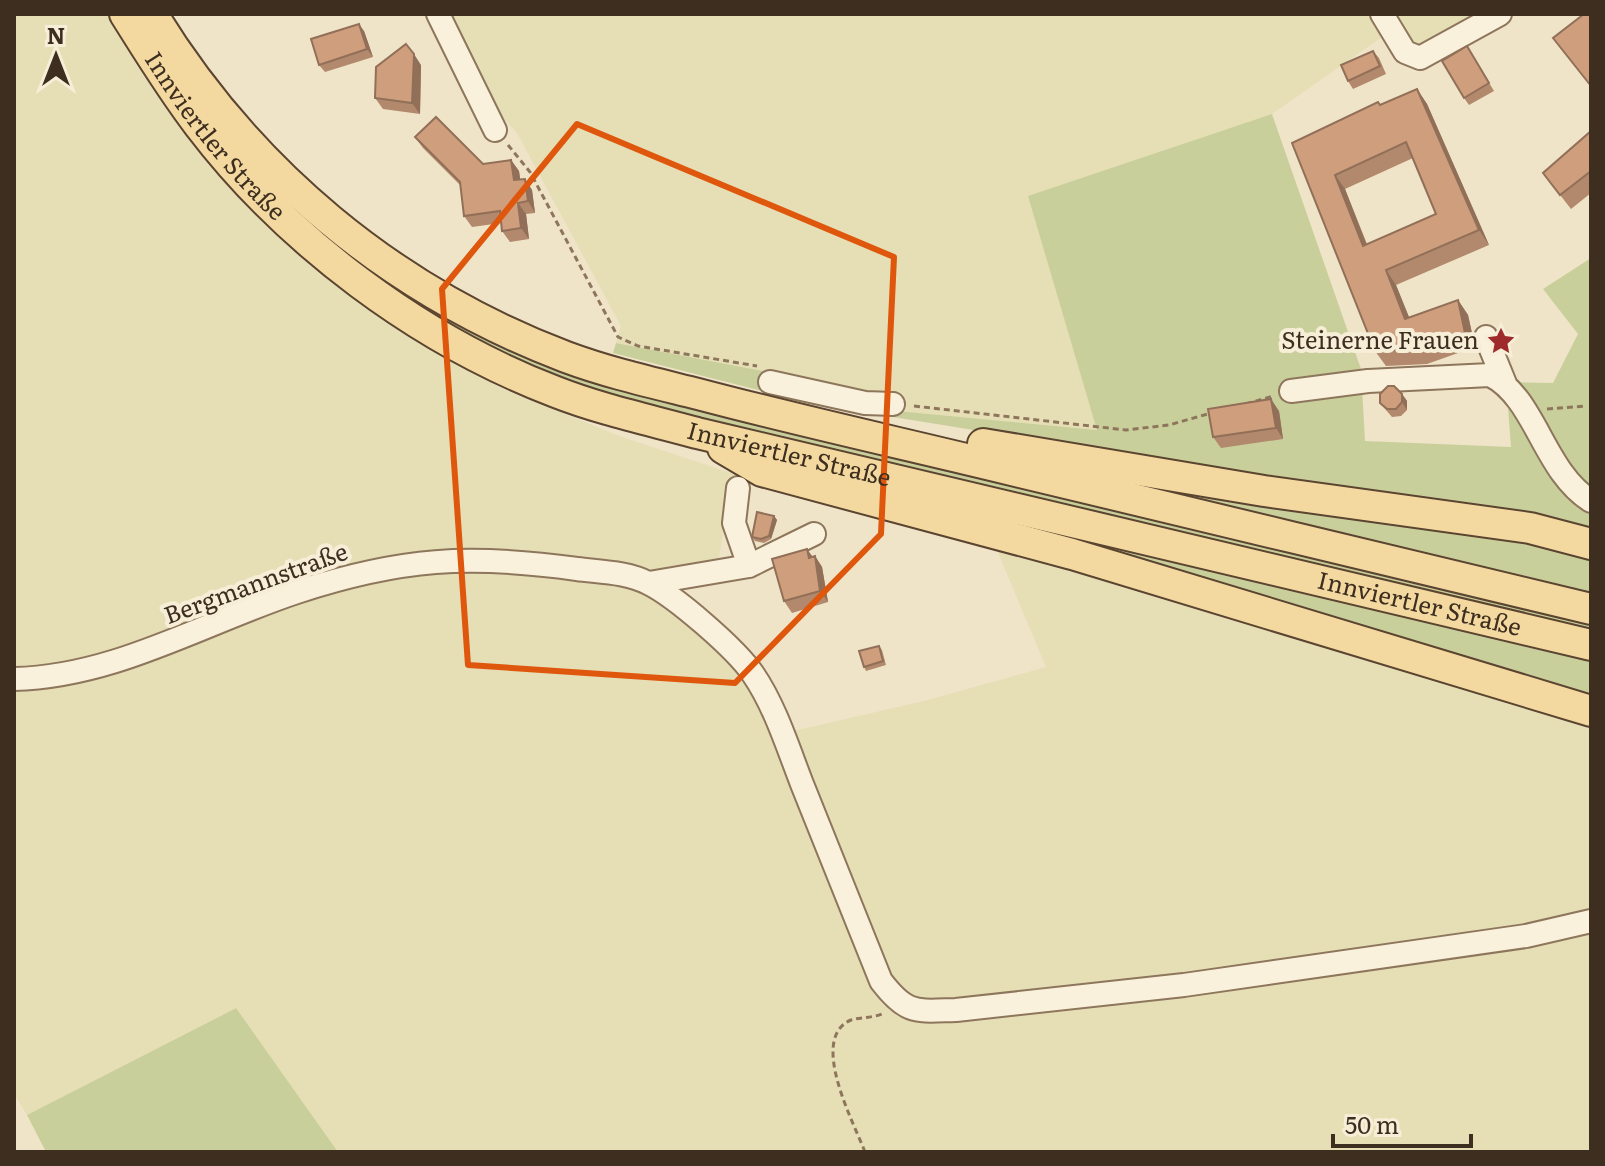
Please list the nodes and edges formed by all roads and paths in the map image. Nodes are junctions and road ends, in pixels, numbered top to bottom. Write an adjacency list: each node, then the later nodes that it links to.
1 (125, 14): 16 (main road, Innviertler Straße)
2 (152, 14): 17 (main road, Innviertler Straße)
3 (438, 14): 6 (street)
4 (1382, 14): 5 (street)
5 (1500, 14)
6 (495, 130): 8 (path)
7 (1486, 337): 9 (street)
8 (766, 375): 11 (street)
9 (1506, 386): 10 (street); 14 (street)
10 (1291, 391): 12 (path)
11 (893, 404): 15 (path)
12 (1245, 404)
13 (1585, 406): 14 (path)
14 (1524, 411): 19 (street)
15 (1215, 412)
16 (697, 433): 25 (main road, Innviertler Straße); 27 (main road)
17 (886, 440): 21 (main road); 24 (main road, Innviertler Straße)
18 (738, 488): 22 (street)
19 (1591, 501)
20 (814, 534): 22 (street)
21 (1591, 544)
22 (749, 566): 23 (street)
23 (649, 583): 26 (street, Bergmannstraße); 29 (street, Bergmannstraße)
24 (1591, 609)
25 (1591, 645)
26 (14, 679)
27 (1591, 711)
28 (1591, 921): 29 (street)
29 (899, 1005): 30 (path)
30 (865, 1152)

